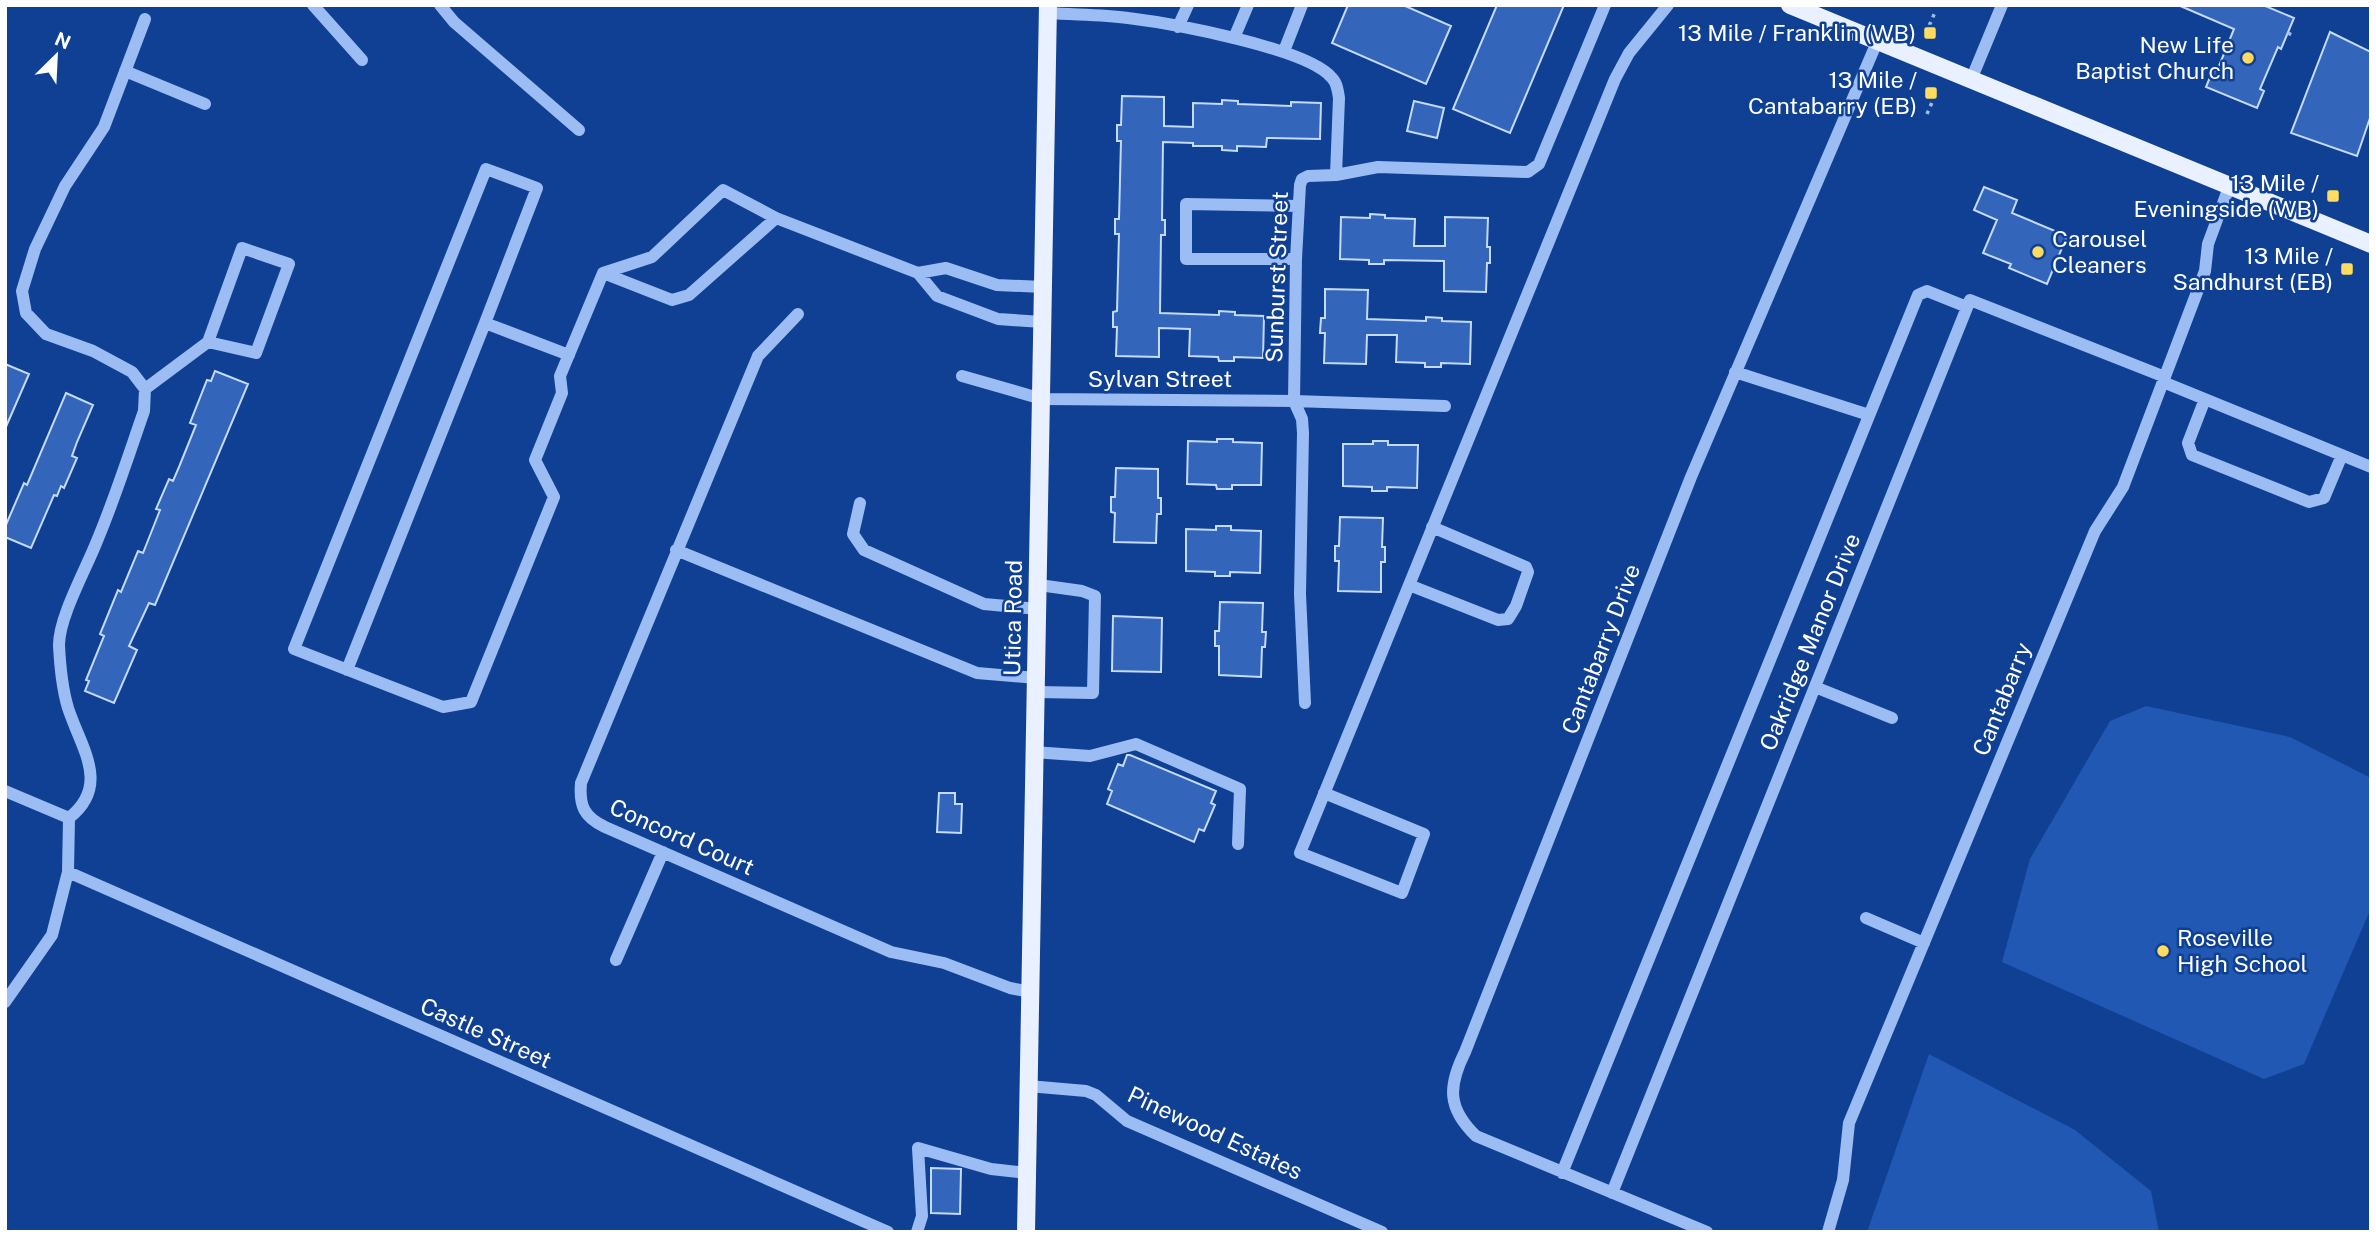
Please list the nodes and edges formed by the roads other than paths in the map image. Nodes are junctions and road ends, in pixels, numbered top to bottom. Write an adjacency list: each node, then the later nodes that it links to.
1 (313, 5): 16 (street)
2 (440, 5): 20 (street)
3 (1188, 5): 12 (street)
4 (1248, 5): 13 (street)
5 (1303, 5): 15 (street)
6 (1605, 5): 21 (street, Sunburst Street)
7 (1668, 5): 48 (street)
8 (1790, 5): 14 (main road)
9 (2002, 5): 18 (street)
10 (1048, 9): 12 (street); 29 (main road, Utica Road)
11 (145, 19): 17 (street)
12 (1178, 27): 13 (street)
13 (1234, 38): 15 (street)
14 (1877, 41): 18 (main road); 36 (street, Cantabarry Drive)
15 (1284, 51): 21 (street)
16 (362, 60)
17 (125, 71): 19 (street); 39 (street)
18 (1971, 80): 22 (main road)
19 (205, 104)
20 (579, 130)
21 (1336, 175): 23 (street, Sunburst Street)
22 (2229, 187): 25 (main road); 38 (street, Cantabarry)
23 (1299, 206): 26 (street, Sunburst Street); 26 (street)
24 (776, 218): 27 (street); 28 (street); 28 (street)
25 (2371, 244)
26 (1296, 259): 42 (street, Sunburst Street)
27 (918, 273): 29 (street); 32 (street)
28 (603, 274): 35 (street)
29 (1043, 287): 32 (main road, Utica Road)
30 (1967, 307): 38 (street); 44 (street); 55 (street, Oakridge Manor Drive)
31 (798, 314): 49 (street, Concord Court)
32 (1042, 322): 40 (main road, Utica Road)
33 (485, 323): 35 (street); 53 (street); 53 (street)
34 (208, 342): 34 (street); 39 (street)
35 (569, 355): 53 (street)
36 (1735, 372): 44 (street); 72 (street, Cantabarry Drive)
37 (962, 376): 40 (street, Sylvan Street)
38 (2164, 380): 41 (street); 66 (street, Cantabarry)
39 (145, 388): 61 (street)
40 (1042, 399): 42 (street, Sylvan Street); 50 (main road, Utica Road)
41 (2205, 400): 45 (street); 45 (street)
42 (1294, 401): 43 (street, Sylvan Street); 56 (street, Sunburst Street)
43 (1446, 406)
44 (1869, 415): 72 (street)
45 (2342, 455): 46 (street)
46 (2371, 467)
47 (860, 503): 52 (street)
48 (1433, 527): 51 (street); 51 (street)
49 (676, 550): 54 (street); 63 (street, Concord Court)
50 (1039, 585): 52 (main road, Utica Road); 54 (street)
51 (1409, 585): 60 (street)
52 (1038, 609): 54 (main road, Utica Road)
53 (347, 670)
54 (1036, 685): 58 (main road, Utica Road)
55 (1815, 687): 57 (street); 73 (street, Oakridge Manor Drive)
56 (1305, 703)
57 (1892, 718)
58 (1033, 752): 62 (street); 68 (main road, Utica Road)
59 (5, 791): 61 (street)
60 (1324, 793): 60 (street)
61 (69, 818): 64 (street)
62 (1238, 844)
63 (663, 852): 67 (street); 68 (street, Concord Court)
64 (68, 872): 69 (street); 74 (street, Castle Street)
65 (1866, 918): 66 (street)
66 (1924, 943): 79 (street, Cantabarry)
67 (616, 960)
68 (1030, 992): 70 (main road, Utica Road)
69 (5, 1003)
70 (1028, 1086): 71 (main road, Utica Road); 77 (street, Pinewood Estates)
71 (1027, 1173): 75 (street); 76 (main road, Utica Road)
72 (1562, 1173): 73 (street, Cantabarry Drive)
73 (1612, 1193): 78 (street)
74 (888, 1232)
75 (916, 1232)
76 (1026, 1232)
77 (1382, 1232)
78 (1707, 1232)
79 (1828, 1232)

